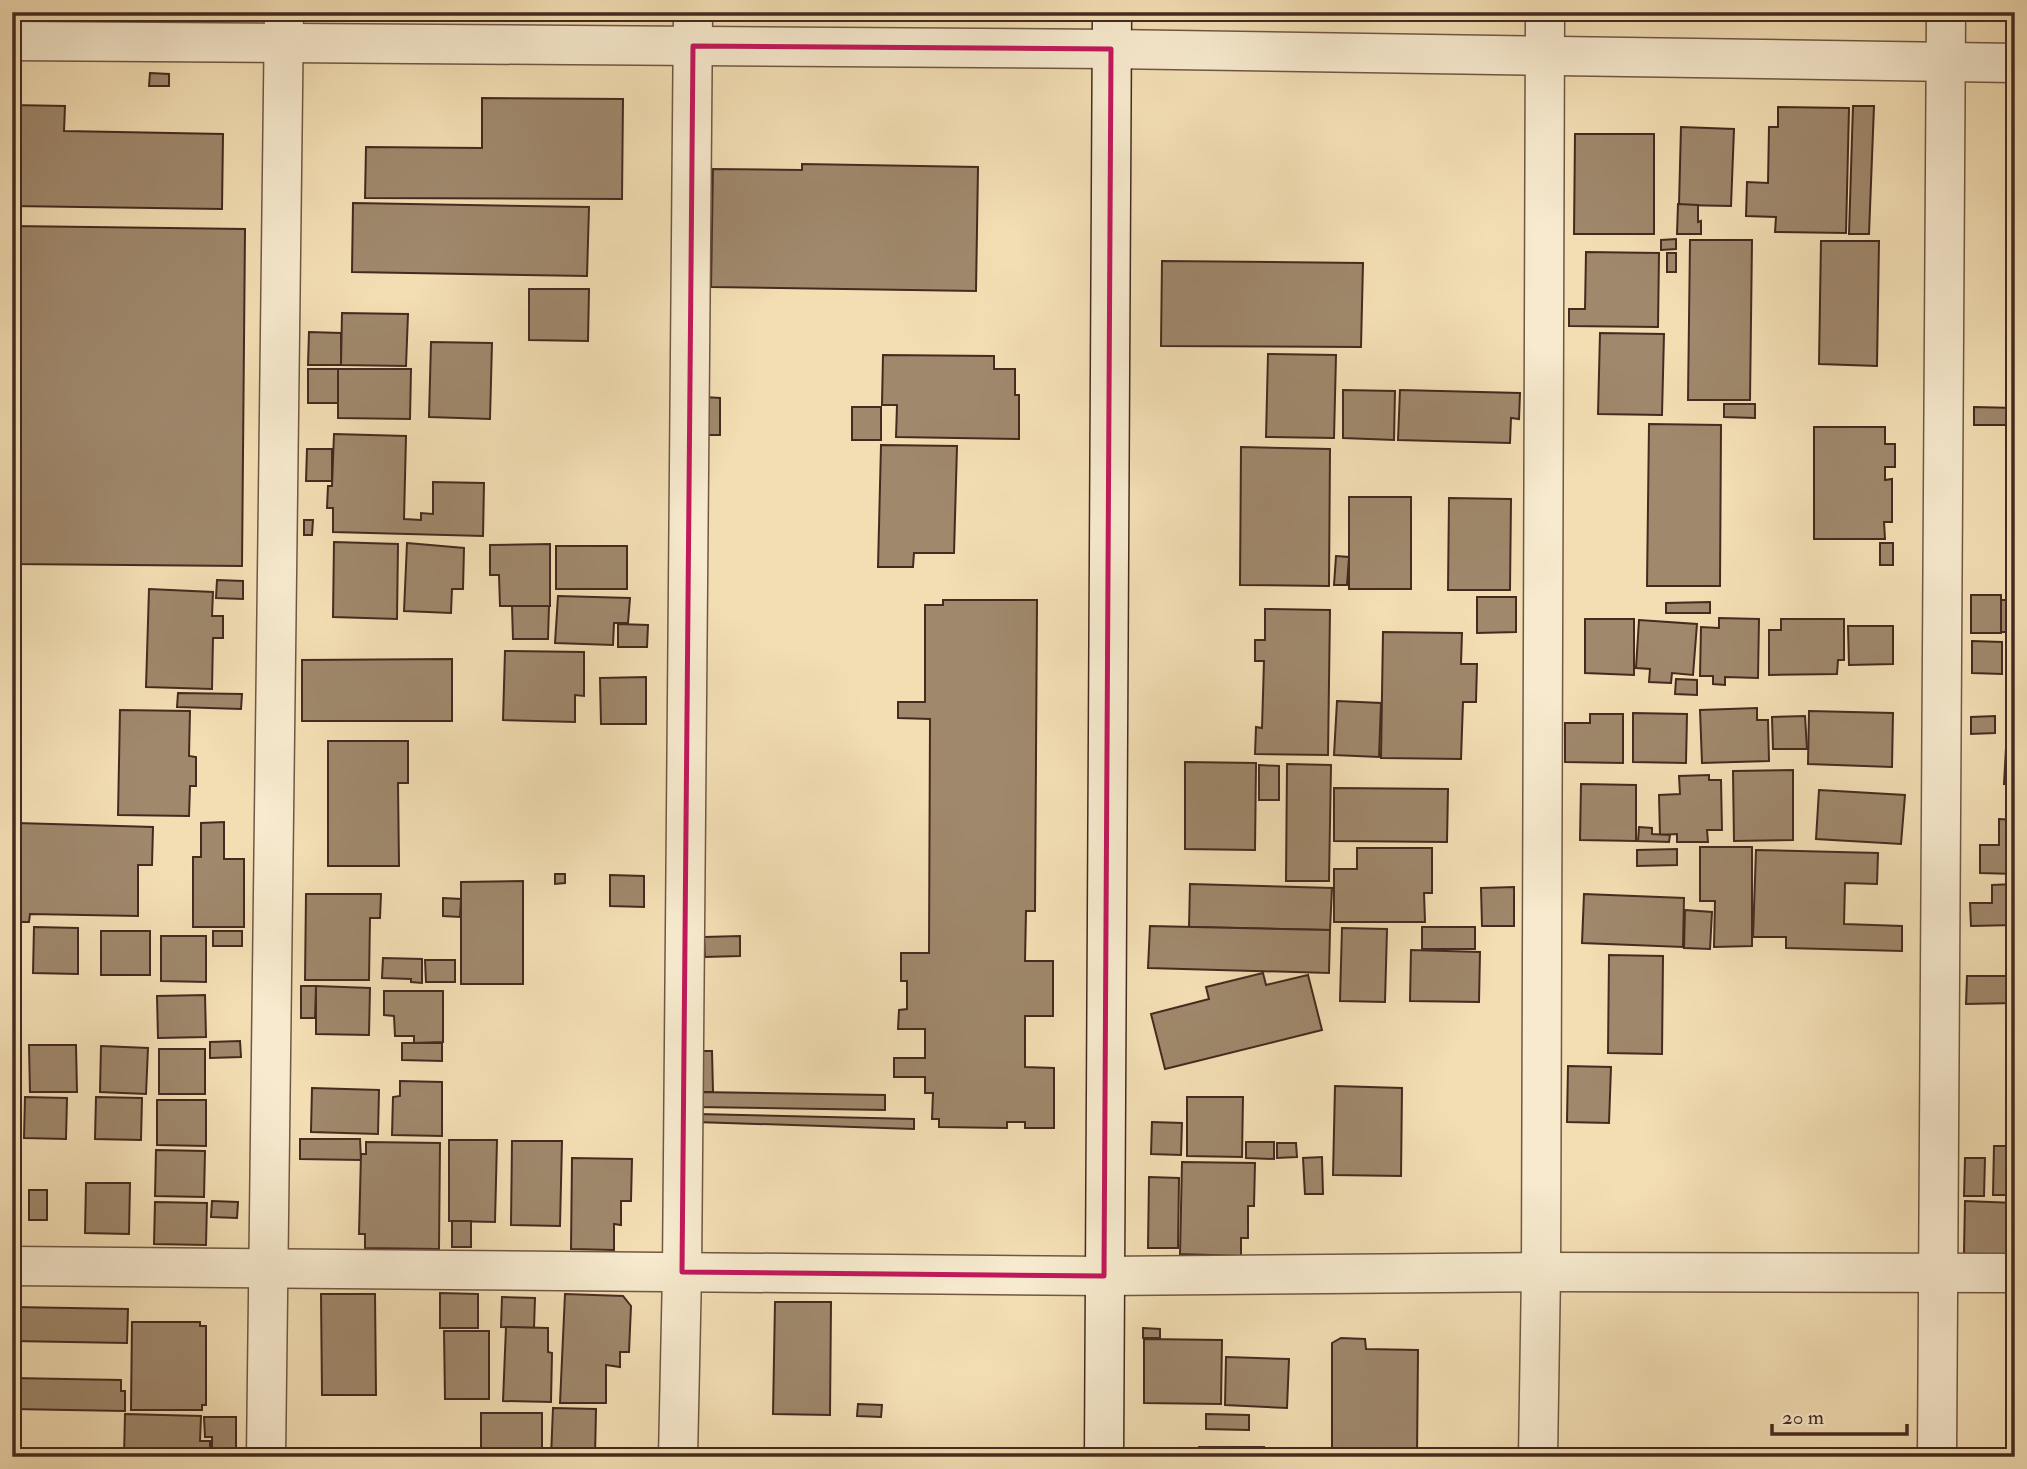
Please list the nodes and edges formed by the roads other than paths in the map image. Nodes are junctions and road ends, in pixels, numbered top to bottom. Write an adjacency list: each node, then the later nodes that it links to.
1 (1545, 12): 7 (street)
2 (1946, 12): 8 (street)
3 (284, 28): 4 (street); 6 (street); 11 (street)
4 (693, 29): 5 (street); 12 (street)
5 (1112, 30): 7 (street); 16 (street)
6 (12, 41)
7 (1544, 56): 8 (street); 13 (street)
8 (1946, 63): 9 (street); 14 (street)
9 (2015, 63)
10 (12, 1266): 11 (street)
11 (268, 1268): 12 (street); 17 (street)
12 (682, 1272): 16 (street); 18 (street)
13 (1541, 1272): 14 (street); 16 (street); 20 (street)
14 (1939, 1273): 15 (street); 21 (street)
15 (2015, 1273)
16 (1104, 1276): 19 (street)
17 (266, 1457)
18 (678, 1457)
19 (1104, 1457)
20 (1538, 1457)
21 (1937, 1457)

